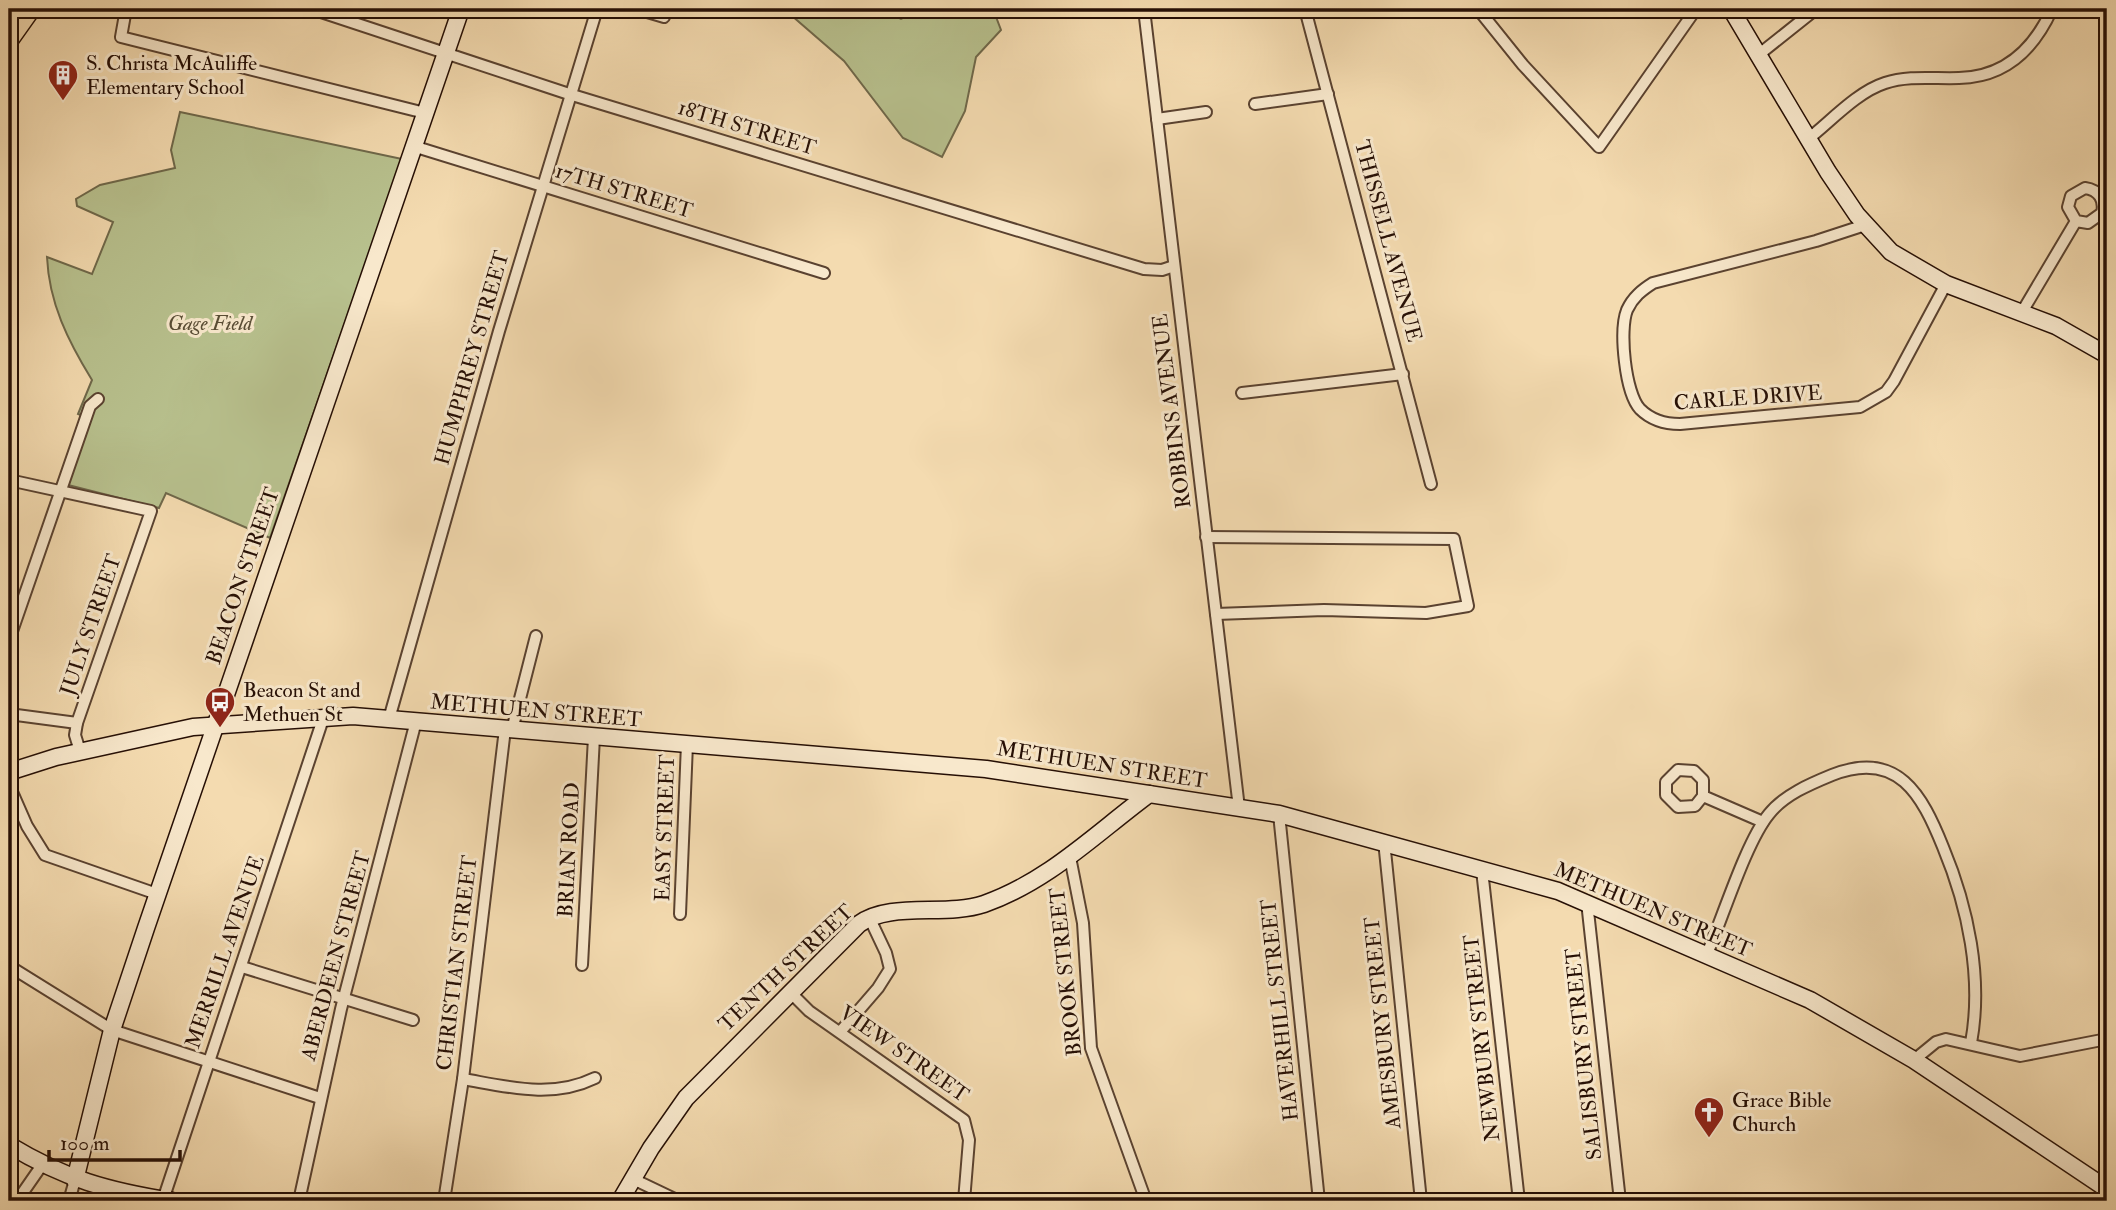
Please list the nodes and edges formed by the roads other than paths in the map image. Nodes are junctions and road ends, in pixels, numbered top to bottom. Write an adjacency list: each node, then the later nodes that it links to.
1 (31, 9): 15 (main road)
2 (126, 9): 22 (street)
3 (312, 9): 16 (street, 18TH STREET)
4 (461, 9): 16 (street, BEACON STREET)
5 (597, 9): 18 (street, HUMPHREY STREET)
6 (637, 9): 14 (street)
7 (1144, 9): 23 (street, ROBBINS AVENUE)
8 (1305, 9): 19 (street, THISSELL AVENUE)
9 (1478, 9): 10 (street)
10 (1696, 9)
11 (1731, 9): 17 (street)
12 (1816, 9): 17 (street)
13 (2052, 9): 24 (street)
14 (664, 17)
15 (12, 31)
16 (446, 52): 18 (street, 18TH STREET); 22 (street, BEACON STREET)
17 (1757, 56): 24 (street)
18 (569, 94): 26 (street, HUMPHREY STREET); 29 (street, 18TH STREET)
19 (1328, 94): 20 (street); 34 (street, THISSELL AVENUE)
20 (1255, 104)
21 (1206, 112): 23 (street)
22 (425, 113): 25 (street, BEACON STREET)
23 (1157, 119): 29 (street, ROBBINS AVENUE)
24 (1808, 139): 28 (street)
25 (413, 146): 26 (street, 17TH STREET); 49 (street, BEACON STREET)
26 (543, 186): 30 (street, 17TH STREET); 46 (street, HUMPHREY STREET)
27 (2076, 221): 32 (street)
28 (1865, 225): 31 (street); 31 (street, CARLE DRIVE)
29 (1174, 266): 40 (street, ROBBINS AVENUE)
30 (824, 273)
31 (1946, 284): 32 (street)
32 (2022, 312): 33 (street)
33 (2107, 355)
34 (1403, 374): 35 (street); 38 (street, THISSELL AVENUE)
35 (1242, 393)
36 (98, 399): 39 (street)
37 (9, 480): 39 (street)
38 (1431, 484)
39 (61, 492): 43 (street); 48 (street, JULY STREET)
40 (1206, 537): 41 (street, ROBBINS AVENUE); 41 (street)
41 (1216, 614): 58 (street, ROBBINS AVENUE)
42 (536, 636): 50 (street, CHRISTIAN STREET)
43 (9, 640)
44 (9, 715): 48 (street)
45 (324, 716): 46 (street, METHUEN STREET); 49 (street, METHUEN STREET); 71 (street, MERRILL AVENUE)
46 (389, 719): 47 (street, METHUEN STREET)
47 (416, 721): 50 (street, METHUEN STREET); 73 (street, ABERDEEN STREET)
48 (77, 723): 53 (street, JULY STREET)
49 (214, 725): 53 (street, METHUEN STREET); 64 (street, BEACON STREET)
50 (508, 730): 51 (street, METHUEN STREET); 82 (street, CHRISTIAN STREET)
51 (594, 737): 52 (street, METHUEN STREET); 69 (street, BRIAN ROAD)
52 (687, 744): 56 (street, METHUEN STREET); 66 (street, EASY STREET)
53 (80, 751): 54 (street, METHUEN STREET)
54 (9, 772)
55 (9, 785): 64 (street)
56 (1149, 794): 58 (street, METHUEN STREET); 62 (street, TENTH STREET)
57 (1703, 796): 60 (street)
58 (1239, 808): 59 (street, METHUEN STREET)
59 (1279, 814): 61 (street, METHUEN STREET); 98 (street, HAVERHILL STREET)
60 (1763, 822): 68 (street); 78 (street)
61 (1384, 841): 63 (street, METHUEN STREET); 99 (street, AMESBURY STREET)
62 (1070, 857): 67 (street, TENTH STREET); 97 (street, BROOK STREET)
63 (1482, 870): 65 (street, METHUEN STREET); 100 (street, NEWBURY STREET)
64 (157, 894): 75 (street, BEACON STREET)
65 (1587, 902): 68 (street, METHUEN STREET); 101 (street, SALISBURY STREET)
66 (680, 914)
67 (869, 917): 72 (street, TENTH STREET); 76 (street)
68 (1707, 954): 79 (street, METHUEN STREET)
69 (582, 964)
70 (9, 966): 75 (street)
71 (242, 967): 73 (street); 80 (street, MERRILL AVENUE)
72 (791, 993): 76 (street, VIEW STREET); 86 (street, TENTH STREET)
73 (344, 998): 74 (street); 83 (street, ABERDEEN STREET)
74 (413, 1020)
75 (113, 1030): 80 (street); 87 (street, BEACON STREET)
76 (840, 1032): 96 (street, VIEW STREET)
77 (2107, 1039): 78 (street)
78 (1971, 1043): 79 (street)
79 (1914, 1060): 88 (street, METHUEN STREET)
80 (208, 1062): 83 (street); 91 (street, MERRILL AVENUE)
81 (595, 1078): 82 (street)
82 (463, 1079): 93 (street, CHRISTIAN STREET)
83 (320, 1098): 92 (street, ABERDEEN STREET)
84 (9, 1145): 85 (street)
85 (43, 1166): 87 (street); 89 (street)
86 (633, 1179): 94 (street, TENTH STREET); 95 (street)
87 (75, 1180): 90 (street, BEACON STREET); 91 (street)
88 (2107, 1189)
89 (18, 1201)
90 (69, 1201)
91 (167, 1201)
92 (299, 1201)
93 (444, 1201)
94 (620, 1201)
95 (679, 1201)
96 (964, 1201)
97 (1146, 1201)
98 (1319, 1201)
99 (1422, 1201)
100 (1519, 1201)
101 (1620, 1201)

